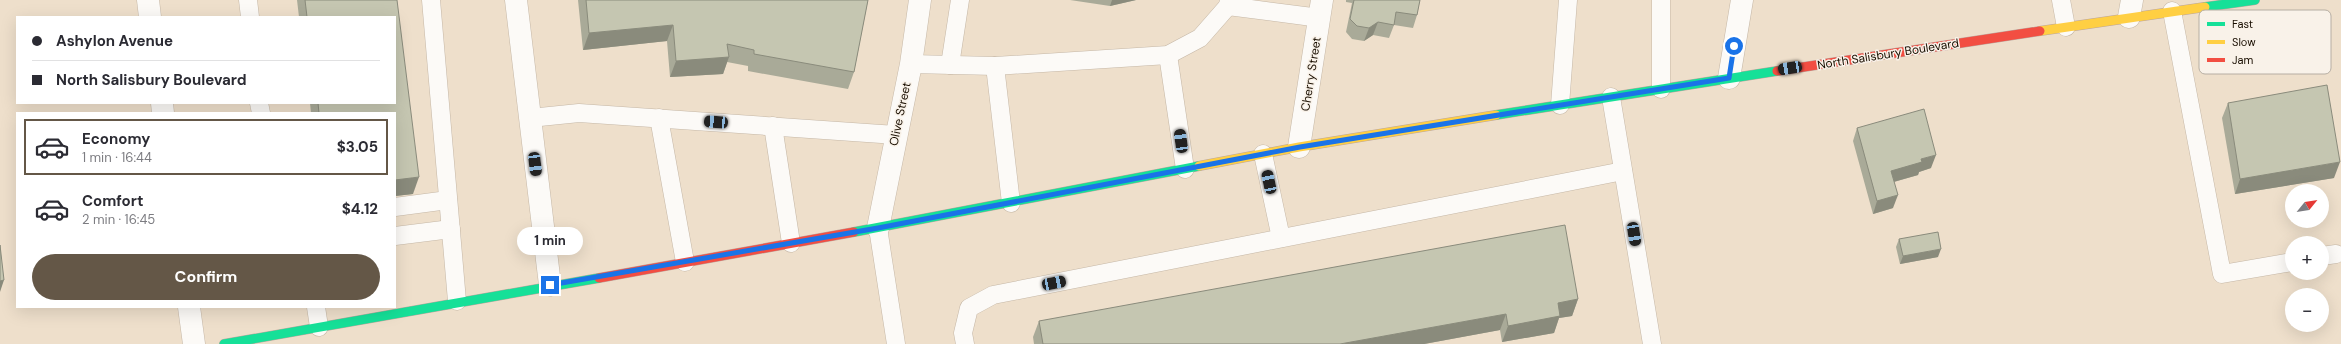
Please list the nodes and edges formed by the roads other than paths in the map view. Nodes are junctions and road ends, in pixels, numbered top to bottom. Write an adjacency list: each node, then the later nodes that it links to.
1 (148, 0): 16 (street)
2 (248, 0): 17 (lane)
3 (431, 0): 35 (lane)
4 (516, 0): 27 (street)
5 (920, 0): 20 (street, Olive Street)
6 (960, 0): 21 (lane)
7 (1568, 0): 26 (lane)
8 (1662, 0): 24 (lane)
9 (1742, 0): 23 (street)
10 (2061, 0): 18 (lane)
11 (2254, 0): 15 (main road, North Salisbury Boulevard)
12 (1229, 3): 14 (lane); 19 (lane)
13 (2130, 8): 15 (main road, North Salisbury Boulevard); 18 (main road, North Salisbury Boulevard)
14 (1321, 9): 31 (street, Cherry Street)
15 (2172, 11): 44 (lane)
16 (150, 16)
17 (250, 16)
18 (2066, 27): 23 (main road, North Salisbury Boulevard)
19 (1168, 55): 22 (lane); 33 (lane)
20 (911, 64): 21 (lane); 30 (street, Olive Street)
21 (950, 65): 22 (lane)
22 (995, 66): 36 (lane)
23 (1729, 78): 24 (main road, North Salisbury Boulevard)
24 (1661, 89): 25 (main road, North Salisbury Boulevard)
25 (1611, 97): 26 (main road, North Salisbury Boulevard); 34 (lane)
26 (1560, 105): 31 (main road, North Salisbury Boulevard)
27 (530, 118): 28 (lane); 45 (street)
28 (659, 118): 29 (lane); 43 (lane)
29 (774, 126): 30 (lane); 42 (lane)
30 (896, 135): 38 (street, Olive Street)
31 (1300, 147): 32 (main road, North Salisbury Boulevard)
32 (1263, 154): 33 (main road, North Salisbury Boulevard); 41 (lane)
33 (1185, 169): 36 (main road, North Salisbury Boulevard)
34 (1623, 171): 41 (lane); 54 (lane)
35 (448, 200): 37 (lane); 39 (lane)
36 (1011, 203): 38 (main road, North Salisbury Boulevard)
37 (396, 207)
38 (878, 228): 42 (main road, North Salisbury Boulevard); 52 (lane)
39 (451, 229): 40 (lane); 46 (lane)
40 (396, 236)
41 (1281, 238): 53 (lane)
42 (791, 243): 43 (main road, North Salisbury Boulevard)
43 (685, 262): 45 (main road, North Salisbury Boulevard)
44 (2285, 263)
45 (550, 285): 46 (main road, North Salisbury Boulevard)
46 (457, 302): 49 (main road, North Salisbury Boulevard)
47 (189, 308): 50 (street)
48 (316, 308): 49 (lane)
49 (319, 327): 51 (main road, North Salisbury Boulevard)
50 (194, 344)
51 (224, 344)
52 (896, 344)
53 (965, 344)
54 (1652, 344)

